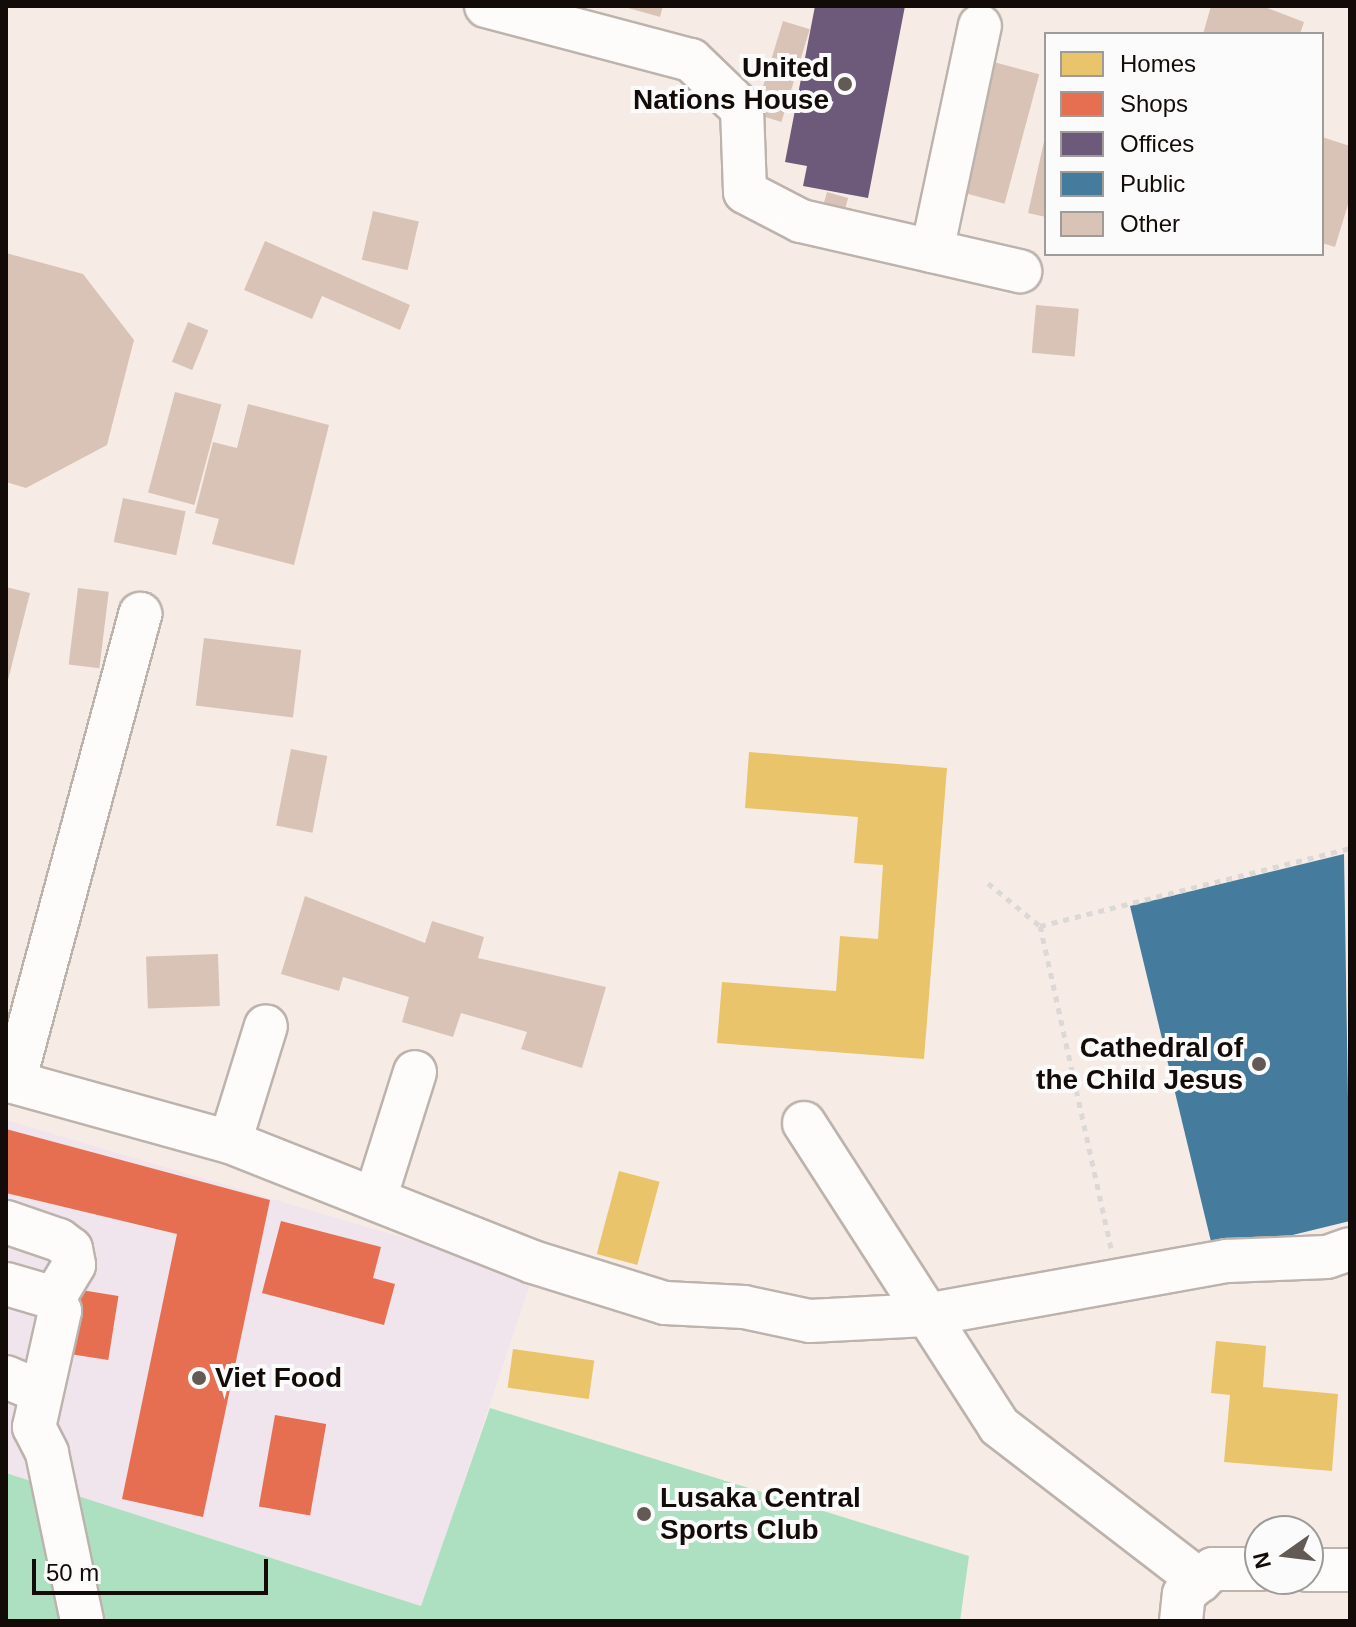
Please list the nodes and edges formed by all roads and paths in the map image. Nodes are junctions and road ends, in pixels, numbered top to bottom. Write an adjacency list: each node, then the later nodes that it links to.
1 (486, 6): 3 (street)
2 (980, 26): 3 (street)
3 (932, 251): 4 (street)
4 (1020, 271)
5 (140, 614): 11 (street)
6 (1350, 848): 8 (path)
7 (988, 883): 8 (path)
8 (1040, 926): 17 (path)
9 (266, 1026): 13 (street)
10 (415, 1072): 14 (street)
11 (10, 1081): 13 (street)
12 (804, 1123): 20 (street)
13 (230, 1142): 14 (street)
14 (375, 1199): 20 (street)
15 (6, 1222): 19 (street)
16 (1350, 1249): 17 (street)
17 (1119, 1280): 20 (street)
18 (6, 1284): 19 (street)
19 (54, 1298): 21 (street)
20 (926, 1315): 27 (street)
21 (23, 1385): 23 (street)
22 (6, 1442): 23 (street)
23 (47, 1453): 28 (street)
24 (1244, 1569): 27 (street)
25 (1324, 1570): 26 (street)
26 (1350, 1570)
27 (1200, 1581): 29 (street)
28 (82, 1621)
29 (1181, 1621)

